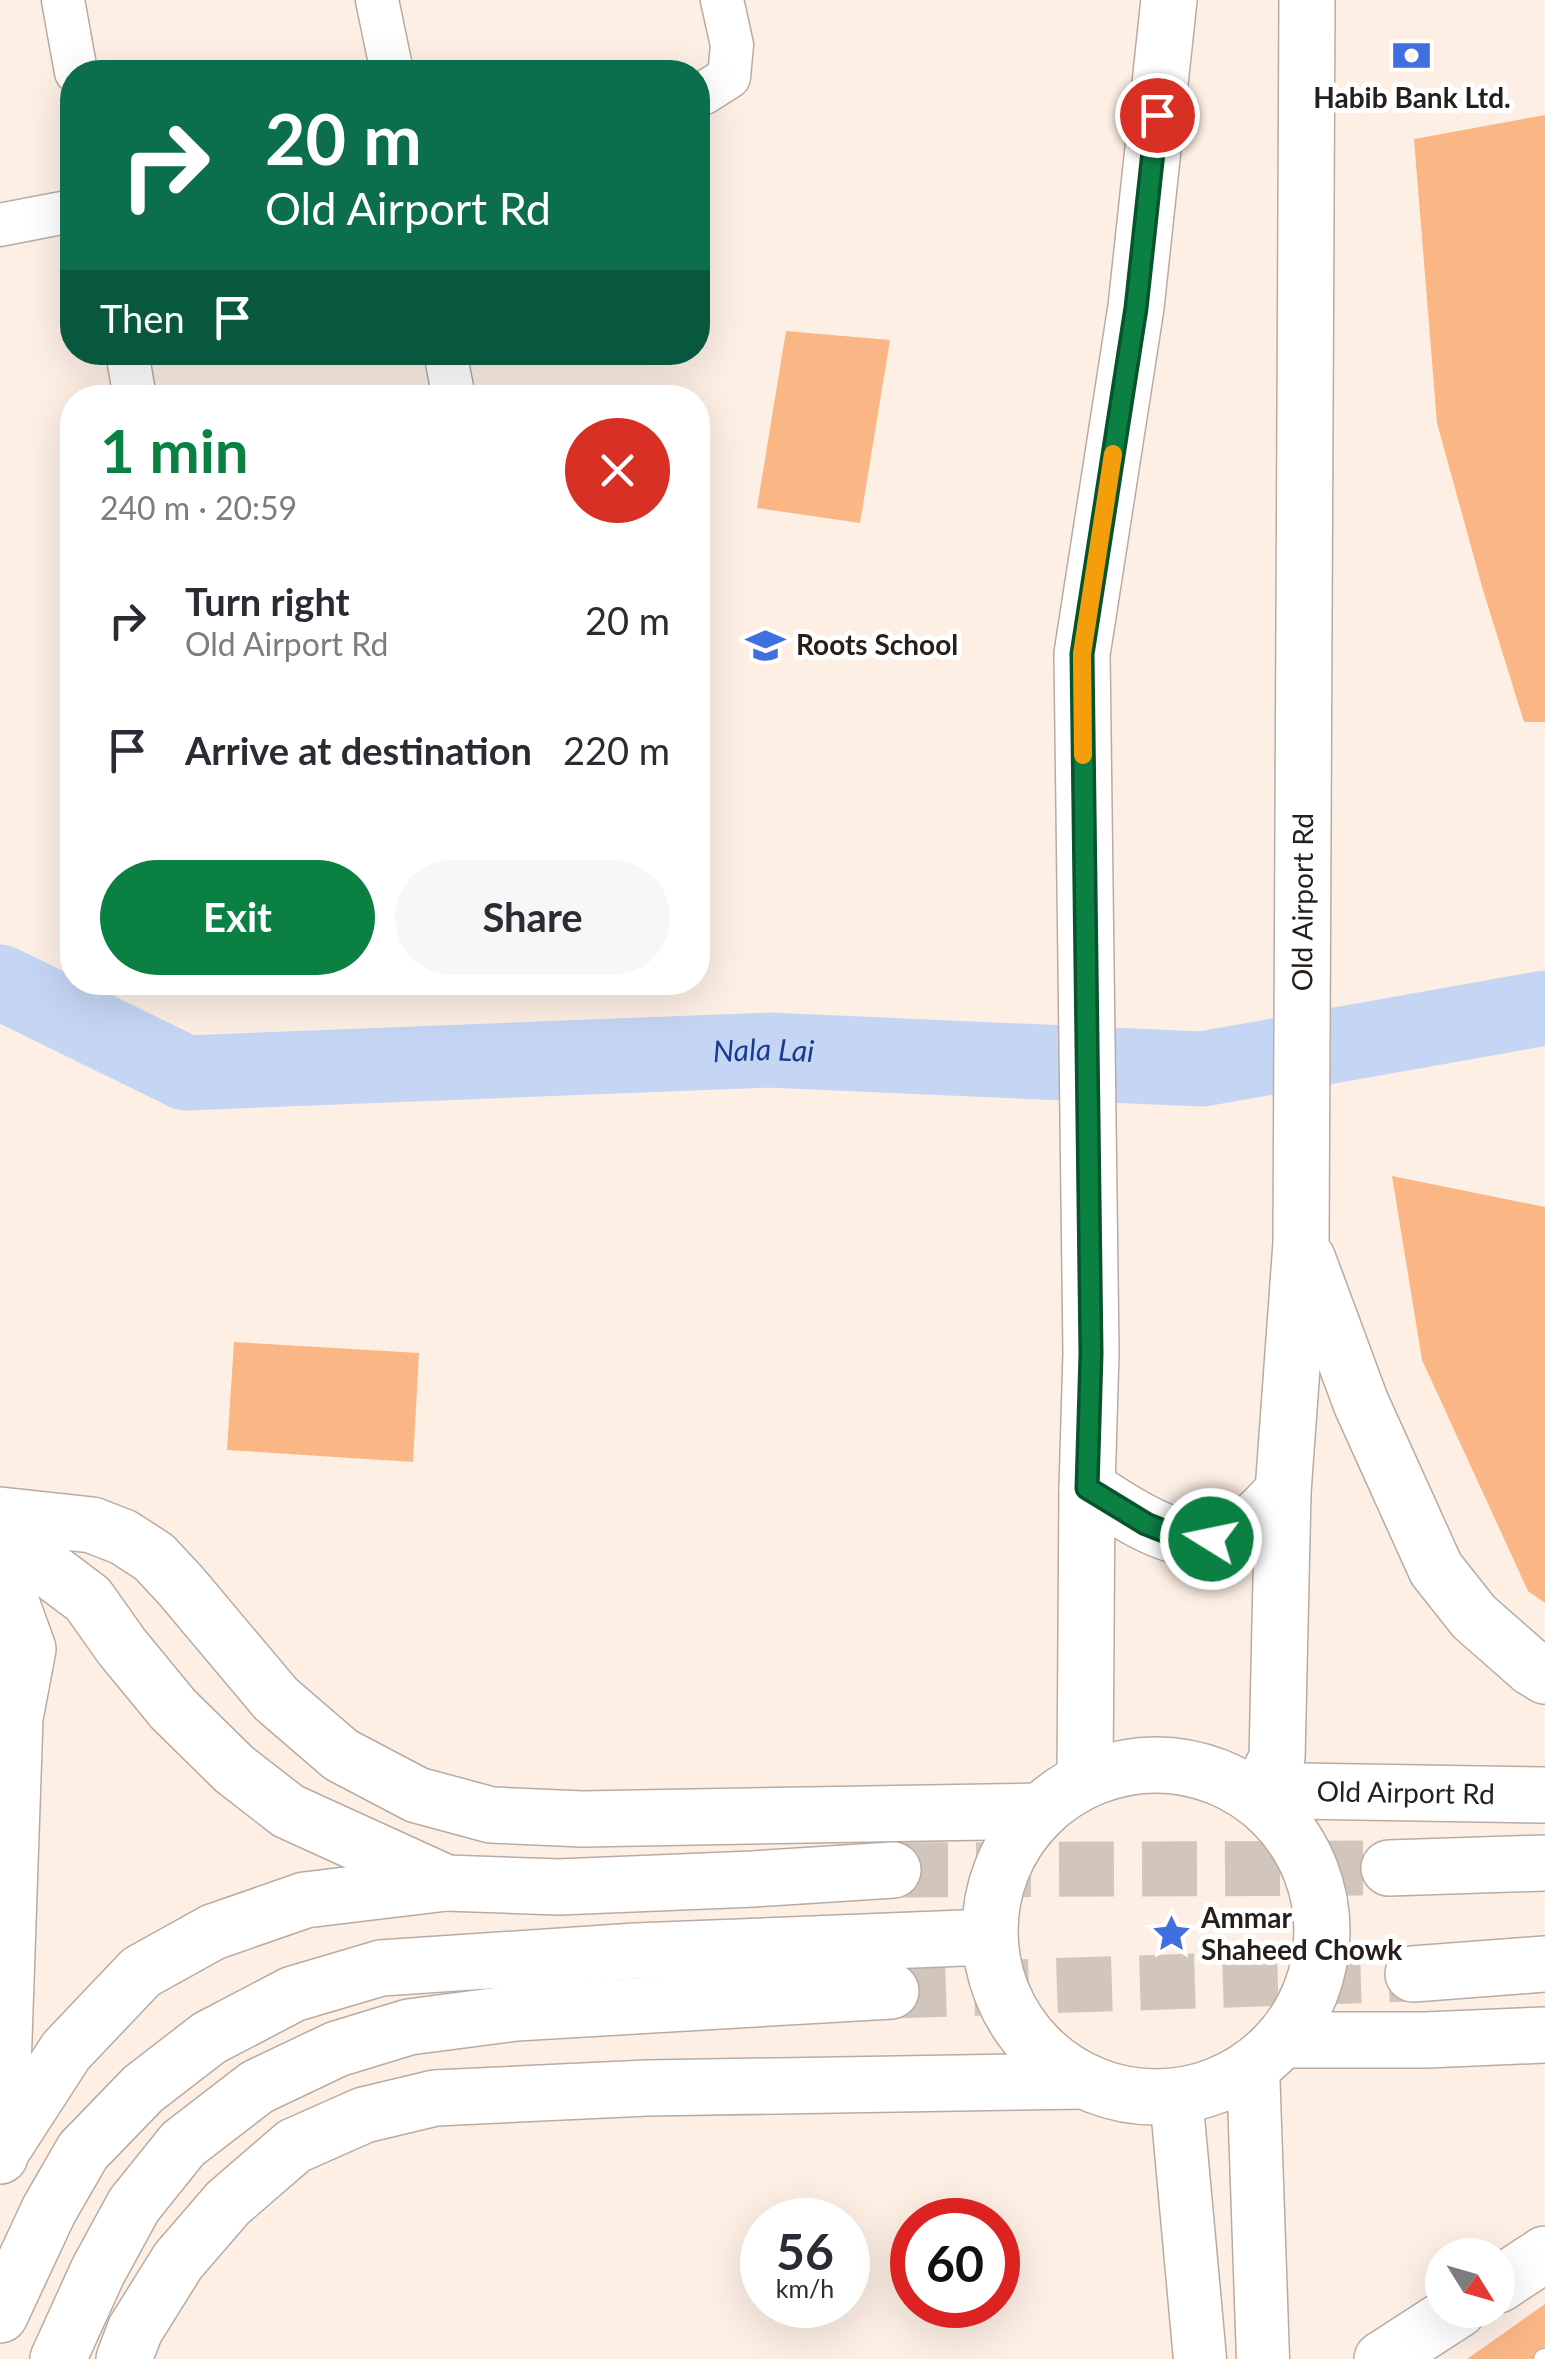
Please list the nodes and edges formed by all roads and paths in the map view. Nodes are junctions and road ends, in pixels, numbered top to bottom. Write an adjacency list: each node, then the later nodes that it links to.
1 (63, 0): 6 (street)
2 (377, 0): 7 (street)
3 (722, 0): 8 (street)
4 (1170, 0): 12 (main road)
5 (1307, 0): 11 (main road, Old Airport Rd)
6 (74, 60)
7 (390, 60)
8 (713, 86)
9 (60, 213): 10 (street)
10 (0, 225)
11 (1301, 1243): 13 (main road, Old Airport Rd); 17 (main road)
12 (1087, 1488): 13 (main road); 18 (main road)
13 (1283, 1492): 20 (main road, Old Airport Rd)
14 (0, 1515): 21 (main road)
15 (0, 1533): 25 (main road)
16 (0, 1592): 34 (main road)
17 (1545, 1676)
18 (1085, 1779): 20 (main road); 21 (main road)
19 (1545, 1795): 20 (main road, Old Airport Rd)
20 (1265, 1804): 31 (main road)
21 (1040, 1811): 26 (main road)
22 (1545, 1863): 23 (main road)
23 (1388, 1868)
24 (894, 1870): 25 (main road)
25 (446, 1883): 34 (main road)
26 (989, 1938): 32 (main road); 37 (main road)
27 (1545, 1964): 28 (main road)
28 (1413, 1974)
29 (891, 1991): 39 (main road)
30 (1545, 2036): 31 (main road)
31 (1267, 2054): 33 (main road); 42 (street)
32 (1083, 2082): 33 (main road); 40 (main road)
33 (1176, 2096): 41 (street)
34 (0, 2155)
35 (1545, 2254): 36 (main road)
36 (1515, 2274)
37 (0, 2316)
38 (1430, 2328): 43 (main road)
39 (58, 2359)
40 (124, 2359)
41 (1200, 2359)
42 (1263, 2359)
43 (1382, 2359)

